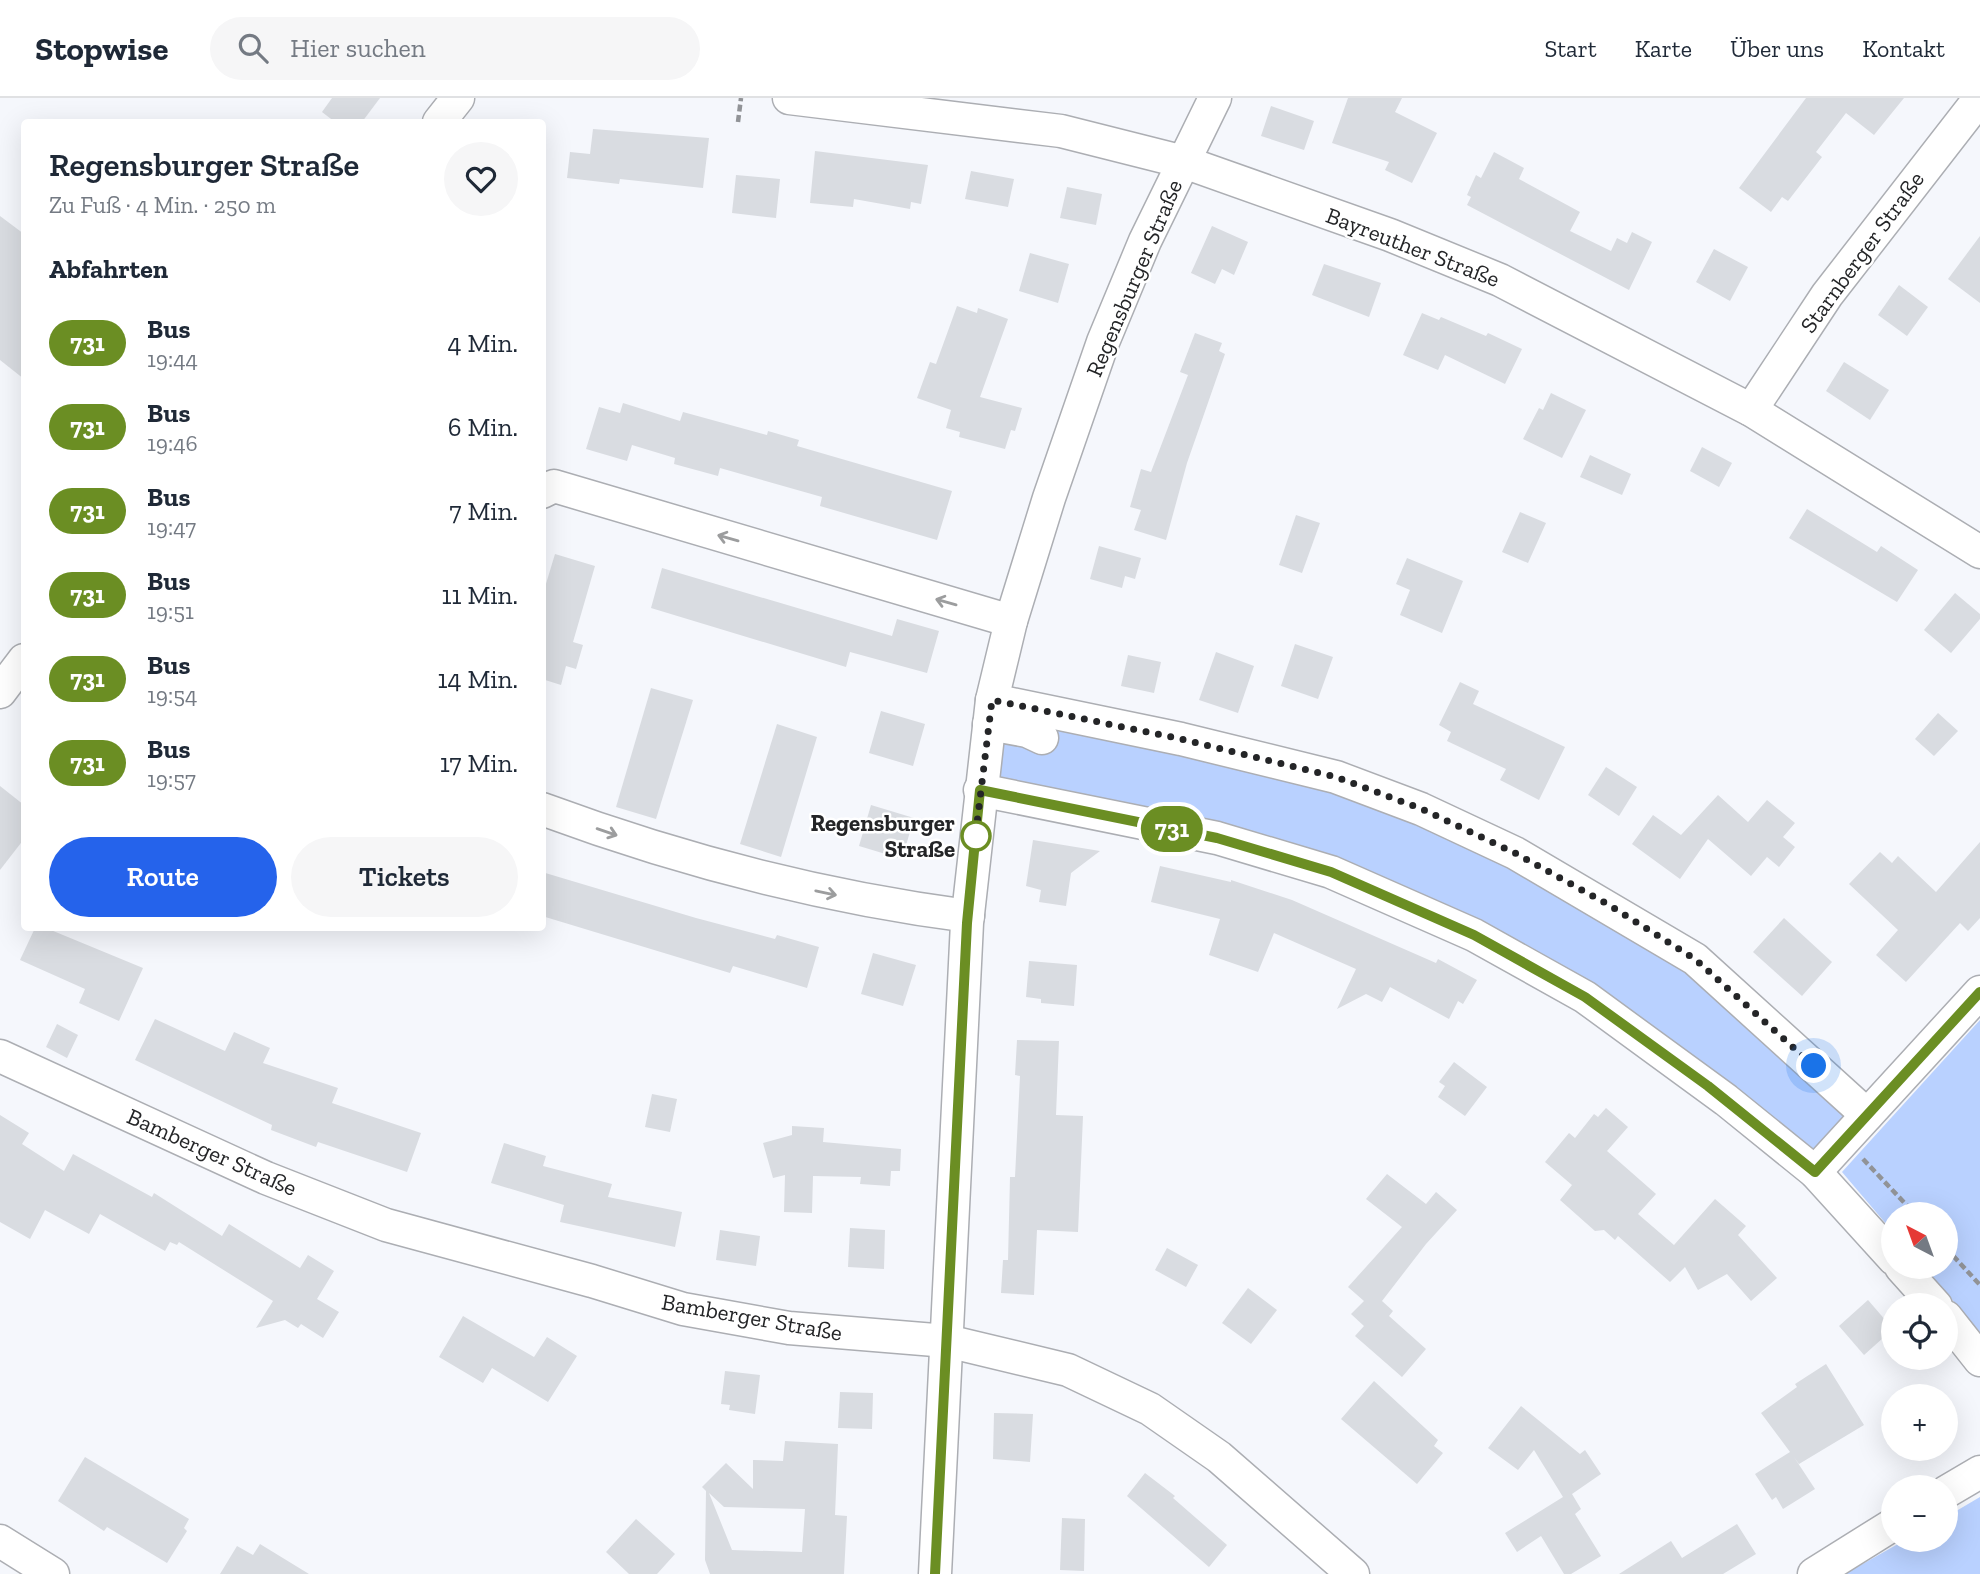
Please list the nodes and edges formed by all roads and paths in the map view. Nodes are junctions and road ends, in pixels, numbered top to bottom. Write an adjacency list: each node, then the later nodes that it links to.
1 (458, 98): 6 (street)
2 (741, 98): 7 (path)
3 (789, 98): 8 (street, Bayreuther Straße)
4 (1215, 98): 8 (street, Regensburger Straße)
5 (1980, 98): 9 (street, Starnberger Straße)
6 (441, 119)
7 (738, 122)
8 (1184, 162): 9 (street, Bayreuther Straße); 12 (street, Regensburger Straße)
9 (1751, 410): 11 (street, Bayreuther Straße)
10 (546, 490): 12 (street, one-way to 10)
11 (1980, 552)
12 (1011, 621): 15 (street, Regensburger Straße)
13 (21, 664): 14 (street)
14 (0, 692)
15 (991, 712): 16 (street); 17 (street, Regensburger Straße); 22 (street)
16 (1042, 738)
17 (980, 790): 19 (street, Regensburger Straße); 24 (street)
18 (546, 810): 19 (street, one-way to 19)
19 (968, 916): 32 (street, Regensburger Straße)
20 (1980, 992): 22 (street)
21 (0, 1056): 32 (street, Bamberger Straße)
22 (1867, 1115): 23 (street)
23 (1845, 1140): 24 (street); 25 (path)
24 (1815, 1172): 26 (street)
25 (1904, 1202)
26 (1881, 1245)
27 (1958, 1261): 29 (path)
28 (1912, 1279): 30 (street)
29 (1980, 1285)
30 (1924, 1293)
31 (1958, 1332): 33 (street)
32 (947, 1341): 39 (street, Regensburger Straße); 40 (street, Bamberger Straße)
33 (1980, 1360)
34 (1980, 1472): 35 (street)
35 (1958, 1485)
36 (1881, 1532): 41 (street)
37 (0, 1541): 38 (street)
38 (53, 1574)
39 (935, 1574)
40 (1353, 1574)
41 (1814, 1574)

